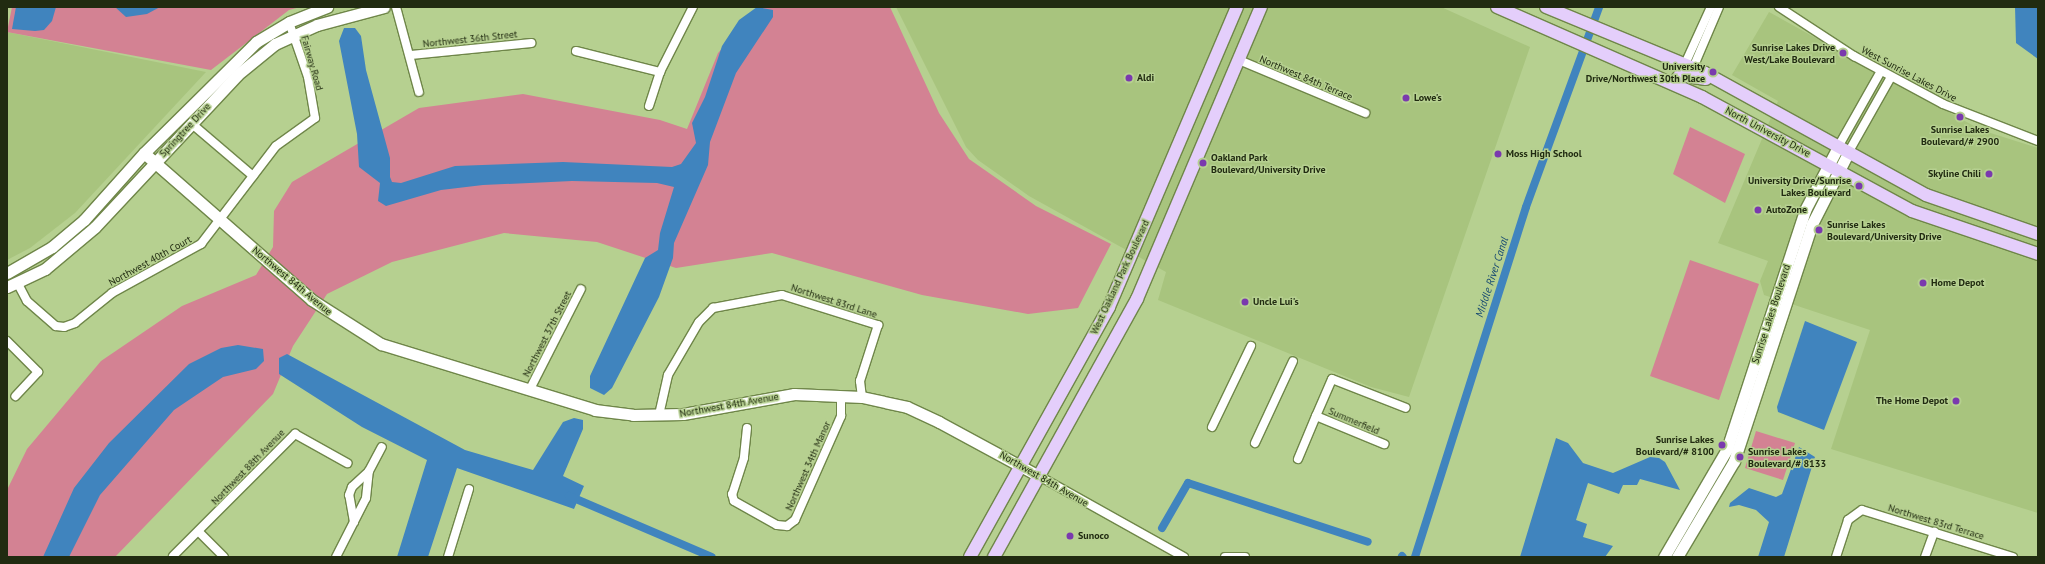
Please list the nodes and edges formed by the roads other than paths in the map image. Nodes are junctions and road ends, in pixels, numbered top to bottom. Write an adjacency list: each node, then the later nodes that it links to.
1 (327, 7): 12 (street, Springtree Drive)
2 (384, 7): 13 (street, Springtree Drive)
3 (396, 7): 16 (street)
4 (693, 7): 20 (street)
5 (1237, 7): 63 (main road, West Oakland Park Boulevard)
6 (1261, 7): 17 (main road)
7 (1497, 7): 22 (main road, North University Drive)
8 (1546, 7): 18 (main road, North University Drive)
9 (1711, 7): 18 (street)
10 (1719, 7): 18 (street)
11 (1779, 7): 19 (street, West Sunrise Lakes Drive)
12 (289, 22): 13 (street, Fairway Road); 30 (street, Springtree Drive)
13 (294, 34): 27 (street, Springtree Drive); 34 (street, Fairway Road)
14 (531, 43): 16 (street, Northwest 36th Street)
15 (576, 51): 20 (street)
16 (411, 55): 24 (street)
17 (1239, 60): 26 (street, Northwest 84th Terrace); 65 (main road)
18 (1689, 66): 23 (main road, North University Drive)
19 (1882, 71): 21 (street, West Sunrise Lakes Drive); 29 (street, Sunrise Lakes Boulevard)
20 (660, 72): 25 (street)
21 (1891, 77): 28 (street, West Sunrise Lakes Drive); 29 (street, Sunrise Lakes Boulevard)
22 (1674, 83): 23 (main road); 32 (main road, North University Drive)
23 (1723, 83): 29 (main road, North University Drive)
24 (419, 92)
25 (649, 106)
26 (1365, 113)
27 (192, 124): 31 (street, Springtree Drive); 34 (street)
28 (2038, 141)
29 (1843, 150): 32 (street, Sunrise Lakes Boulevard); 33 (street, Sunrise Lakes Boulevard); 37 (main road, North University Drive)
30 (144, 153): 31 (street, Northwest 84th Avenue); 42 (street, Springtree Drive)
31 (155, 163): 36 (street, Northwest 84th Avenue); 43 (street, Springtree Drive)
32 (1827, 164): 33 (main road, North University Drive); 79 (street, Sunrise Lakes Boulevard)
33 (1838, 170): 35 (main road, North University Drive); 80 (street, Sunrise Lakes Boulevard)
34 (253, 176): 36 (street, Fairway Road)
35 (1922, 214): 37 (main road); 40 (main road, North University Drive)
36 (222, 220): 43 (street, Northwest 40th Court); 49 (street, Northwest 84th Avenue)
37 (2016, 227): 38 (main road, North University Drive)
38 (2038, 234)
39 (2038, 240): 40 (main road)
40 (2016, 247): 41 (main road, North University Drive)
41 (2038, 254)
42 (7, 273)
43 (18, 284): 44 (street, Springtree Drive)
44 (7, 287)
45 (581, 288): 49 (street, Northwest 37th Street)
46 (7, 341): 50 (street)
47 (1251, 346): 56 (street)
48 (1293, 361): 58 (street)
49 (530, 389): 54 (street, Northwest 84th Avenue)
50 (16, 396)
51 (841, 396): 52 (street, Northwest 84th Avenue); 54 (street, Northwest 84th Avenue); 57 (street, Northwest 34th Manor)
52 (862, 397): 54 (street, Northwest 83rd Lane); 63 (street, Northwest 84th Avenue)
53 (1406, 408): 55 (street)
54 (659, 415)
55 (1316, 416): 59 (street, Summerfield); 61 (street, Summerfield)
56 (1212, 427)
57 (747, 428)
58 (1255, 443)
59 (1384, 444)
60 (382, 447): 64 (street)
61 (1298, 459)
62 (347, 462): 68 (street, Northwest 88th Avenue)
63 (1021, 465): 65 (street, Northwest 84th Avenue); 74 (main road, West Oakland Park Boulevard)
64 (369, 471): 67 (street); 67 (street)
65 (1039, 476): 75 (main road); 76 (street, Northwest 84th Avenue)
66 (469, 489): 73 (street)
67 (354, 522): 72 (street)
68 (199, 532): 70 (street, Northwest 88th Avenue); 71 (street)
69 (1934, 532): 81 (street, Northwest 83rd Terrace); 82 (street); 83 (street, Northwest 83rd Terrace)
70 (173, 556)
71 (224, 557)
72 (336, 557)
73 (448, 557)
74 (970, 557)
75 (994, 557)
76 (1184, 557)
77 (1226, 557): 78 (street)
78 (1245, 557)
79 (1664, 557)
80 (1677, 557)
81 (1836, 557)
82 (1925, 557)
83 (2013, 557)

